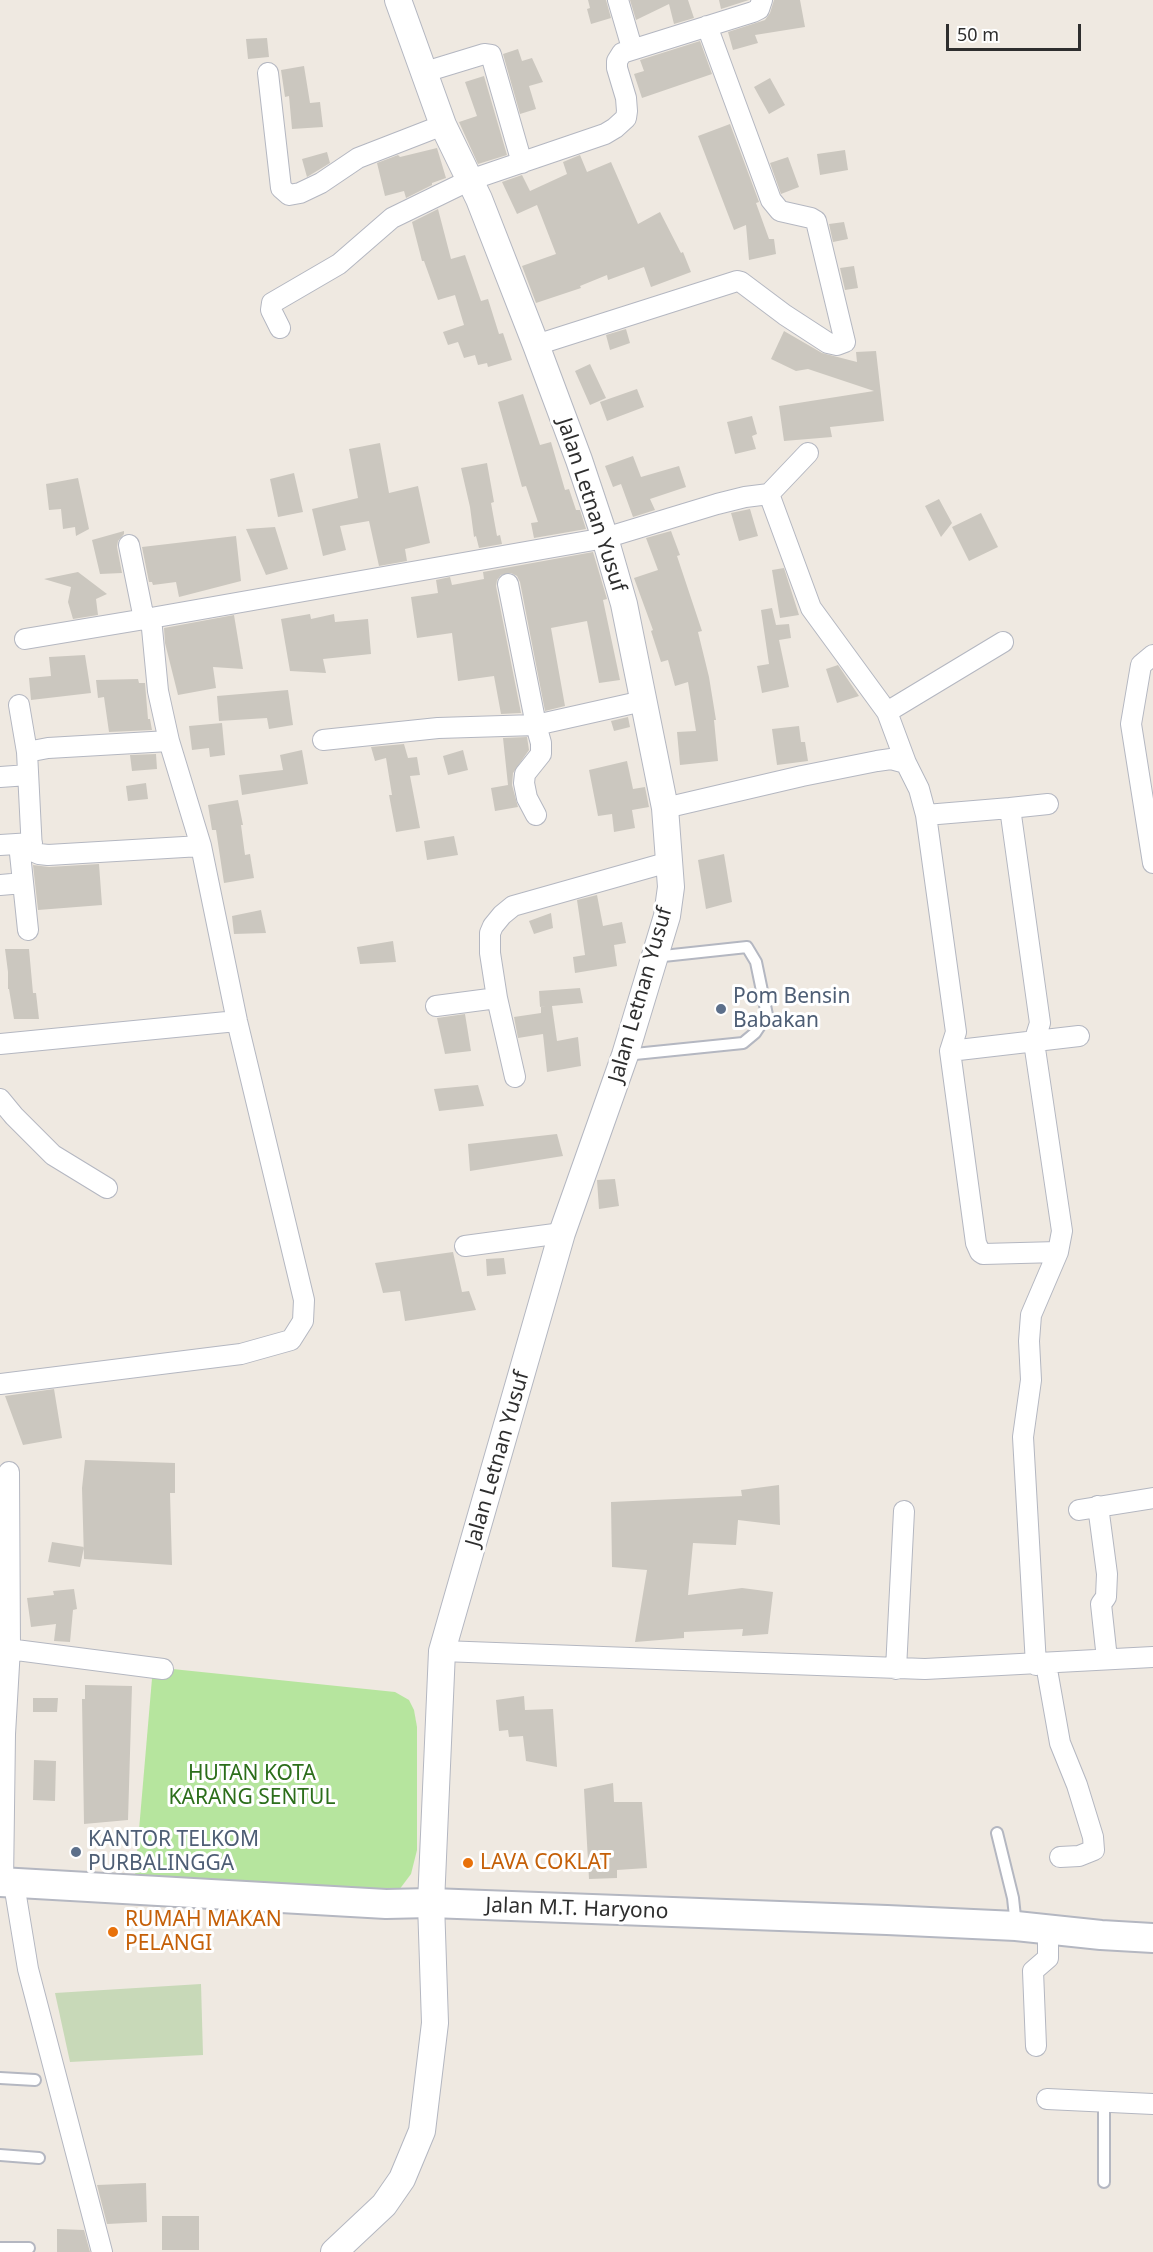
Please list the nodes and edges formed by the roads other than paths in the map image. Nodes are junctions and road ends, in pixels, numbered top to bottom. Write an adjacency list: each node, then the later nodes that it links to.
1 (618, 0): 5 (street)
2 (762, 0): 4 (street)
3 (399, 4): 6 (street, Jalan Letnan Yusuf)
4 (706, 26): 5 (street); 12 (street)
5 (632, 48): 9 (street)
6 (425, 72): 8 (street, Jalan Letnan Yusuf); 9 (street)
7 (268, 74): 8 (street)
8 (443, 125): 10 (street, Jalan Letnan Yusuf)
9 (522, 163): 10 (street)
10 (470, 180): 11 (street); 12 (street, Jalan Letnan Yusuf)
11 (280, 328)
12 (536, 345): 15 (street, Jalan Letnan Yusuf)
13 (808, 453): 14 (street)
14 (769, 494): 15 (street); 24 (street)
15 (605, 538): 18 (street); 22 (street, Jalan Letnan Yusuf)
16 (129, 545): 18 (street)
17 (507, 584): 25 (street)
18 (147, 618): 19 (street); 27 (street)
19 (25, 639)
20 (1003, 642): 24 (street)
21 (1153, 655): 40 (street)
22 (643, 701): 25 (street); 33 (street, Jalan Letnan Yusuf)
23 (19, 705): 28 (street)
24 (887, 712): 29 (street)
25 (536, 725): 26 (street); 35 (street)
26 (323, 740)
27 (169, 741): 28 (street); 38 (street)
28 (27, 752): 30 (street)
29 (906, 763): 33 (street); 36 (street)
30 (28, 775): 31 (street); 37 (street)
31 (0, 777)
32 (1048, 804): 34 (street)
33 (665, 808): 39 (street, Jalan Letnan Yusuf)
34 (1010, 808): 36 (street); 49 (street)
35 (536, 815)
36 (926, 815): 51 (street)
37 (17, 844): 38 (street); 41 (street)
38 (201, 846): 47 (street)
39 (669, 862): 44 (street, Jalan Letnan Yusuf); 45 (street)
40 (1153, 863)
41 (23, 884): 42 (street); 43 (street)
42 (0, 885)
43 (28, 930)
44 (654, 957): 52 (street, Jalan Letnan Yusuf); 52 (lane)
45 (497, 998): 46 (street); 53 (street)
46 (436, 1006)
47 (237, 1021): 50 (street); 59 (street)
48 (1079, 1036): 49 (street)
49 (1034, 1042): 51 (street); 58 (street)
50 (0, 1044)
51 (950, 1051): 58 (street)
52 (625, 1055): 56 (street, Jalan Letnan Yusuf)
53 (515, 1077)
54 (0, 1099): 55 (street)
55 (106, 1188)
56 (562, 1233): 57 (street); 64 (street, Jalan Letnan Yusuf)
57 (465, 1246)
58 (1059, 1252): 67 (street)
59 (0, 1384)
60 (9, 1472): 63 (street)
61 (1153, 1498): 66 (street)
62 (904, 1510): 69 (street)
63 (5, 1648): 68 (street); 70 (street)
64 (442, 1651): 69 (street); 74 (street, Jalan Letnan Yusuf)
65 (1153, 1657): 66 (street)
66 (1107, 1659): 67 (street)
67 (1041, 1664): 69 (street); 72 (street)
68 (163, 1669)
69 (896, 1669)
70 (2, 1734): 73 (street)
71 (997, 1833): 75 (lane)
72 (1060, 1857)
73 (6, 1883): 74 (main road, Jalan M.T. Haryono); 89 (street)
74 (431, 1902): 75 (main road, Jalan M.T. Haryono); 90 (street, Jalan Letnan Yusuf)
75 (1016, 1926): 76 (main road, Jalan M.T. Haryono)
76 (1048, 1930): 77 (main road, Jalan M.T. Haryono); 78 (street)
77 (1153, 1938)
78 (1036, 2046)
79 (0, 2078): 80 (lane)
80 (35, 2080)
81 (1047, 2099): 82 (street)
82 (1104, 2102): 83 (street); 86 (lane)
83 (1153, 2104)
84 (0, 2155): 85 (lane)
85 (39, 2158)
86 (1104, 2182)
87 (0, 2248): 88 (lane)
88 (29, 2248)
89 (102, 2252)
90 (334, 2252)

